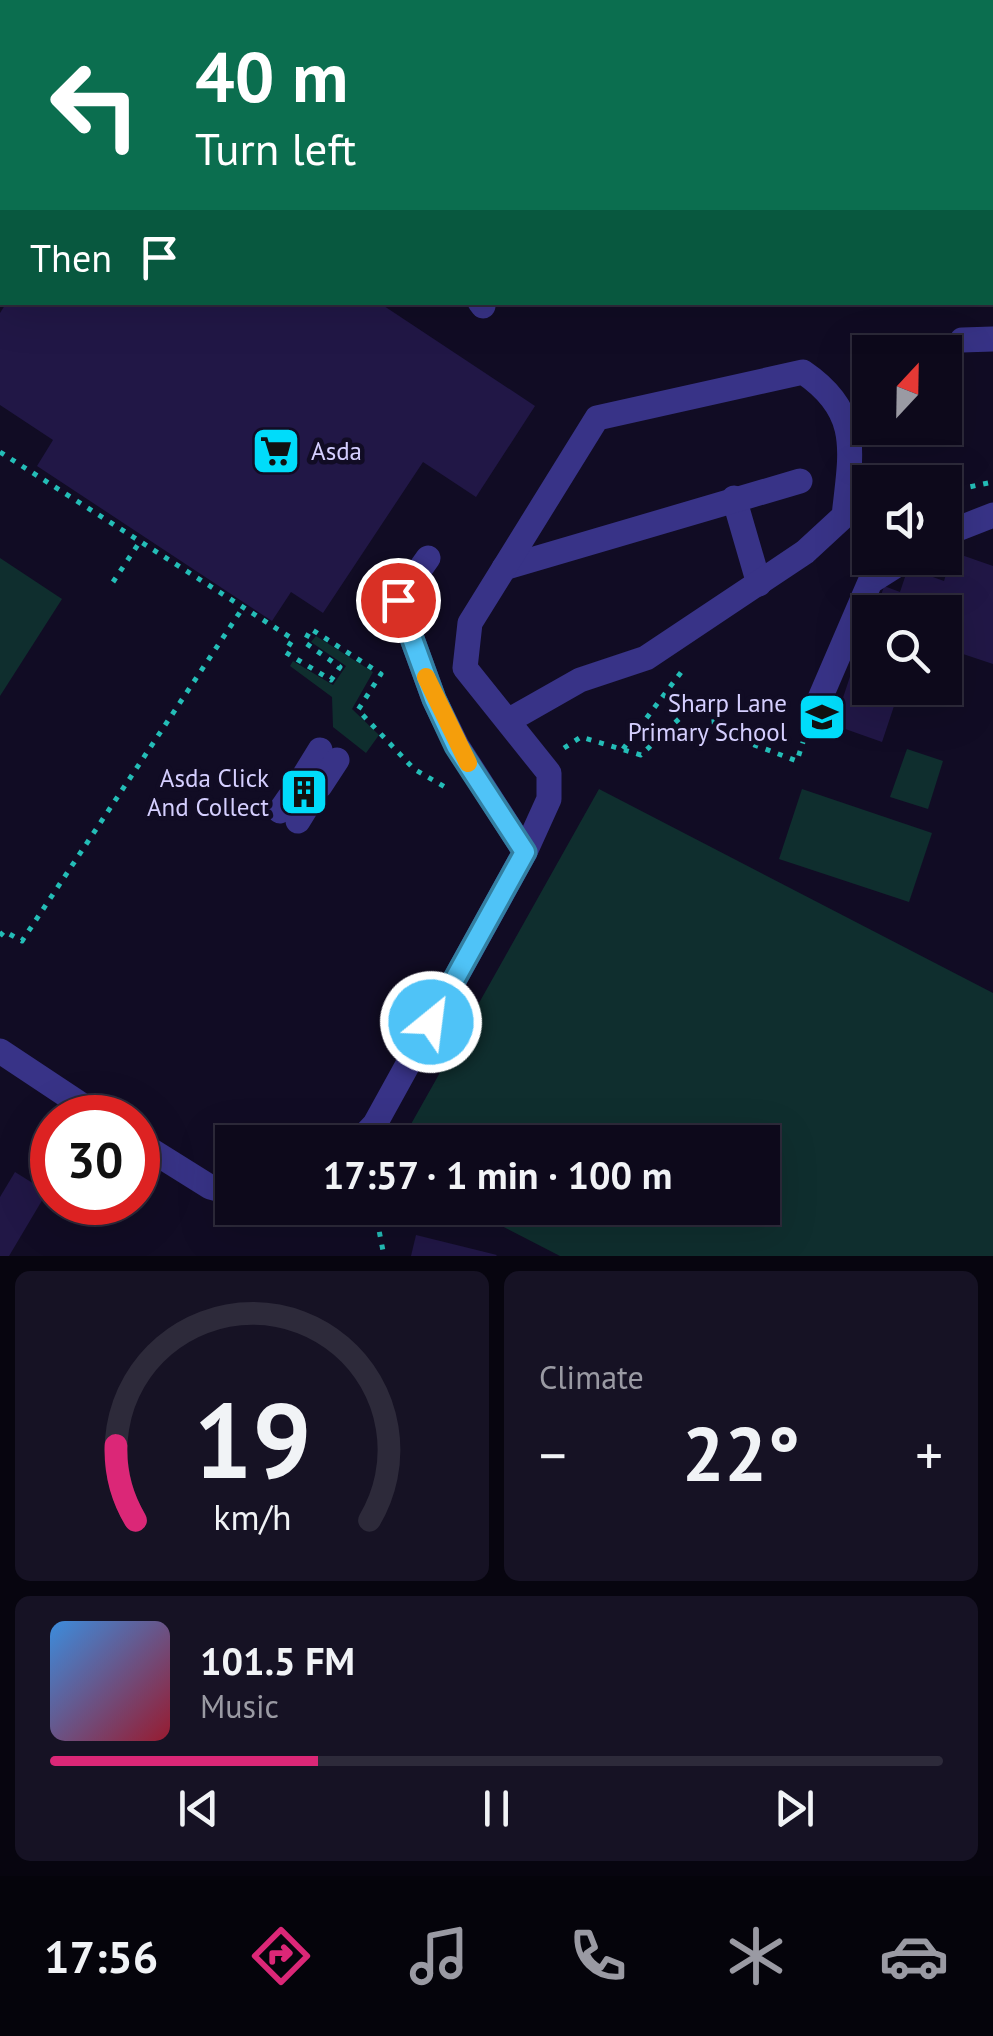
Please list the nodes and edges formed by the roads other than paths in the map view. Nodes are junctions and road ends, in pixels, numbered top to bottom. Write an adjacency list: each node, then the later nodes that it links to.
1 (962, 340): 2 (street)
2 (993, 340)
3 (800, 480): 4 (street)
4 (734, 498): 8 (street); 10 (street)
5 (993, 516): 6 (street)
6 (962, 528)
7 (428, 558): 15 (street)
8 (504, 568): 10 (street); 12 (street)
9 (881, 575): 11 (street)
10 (759, 584): 12 (street)
11 (812, 717)
12 (508, 720): 15 (street)
13 (328, 755): 14 (street)
14 (312, 781)
15 (525, 852): 18 (street)
16 (0, 1051): 17 (street)
17 (66, 1095)
18 (374, 1125)
19 (160, 1156): 20 (street)
20 (215, 1188)

